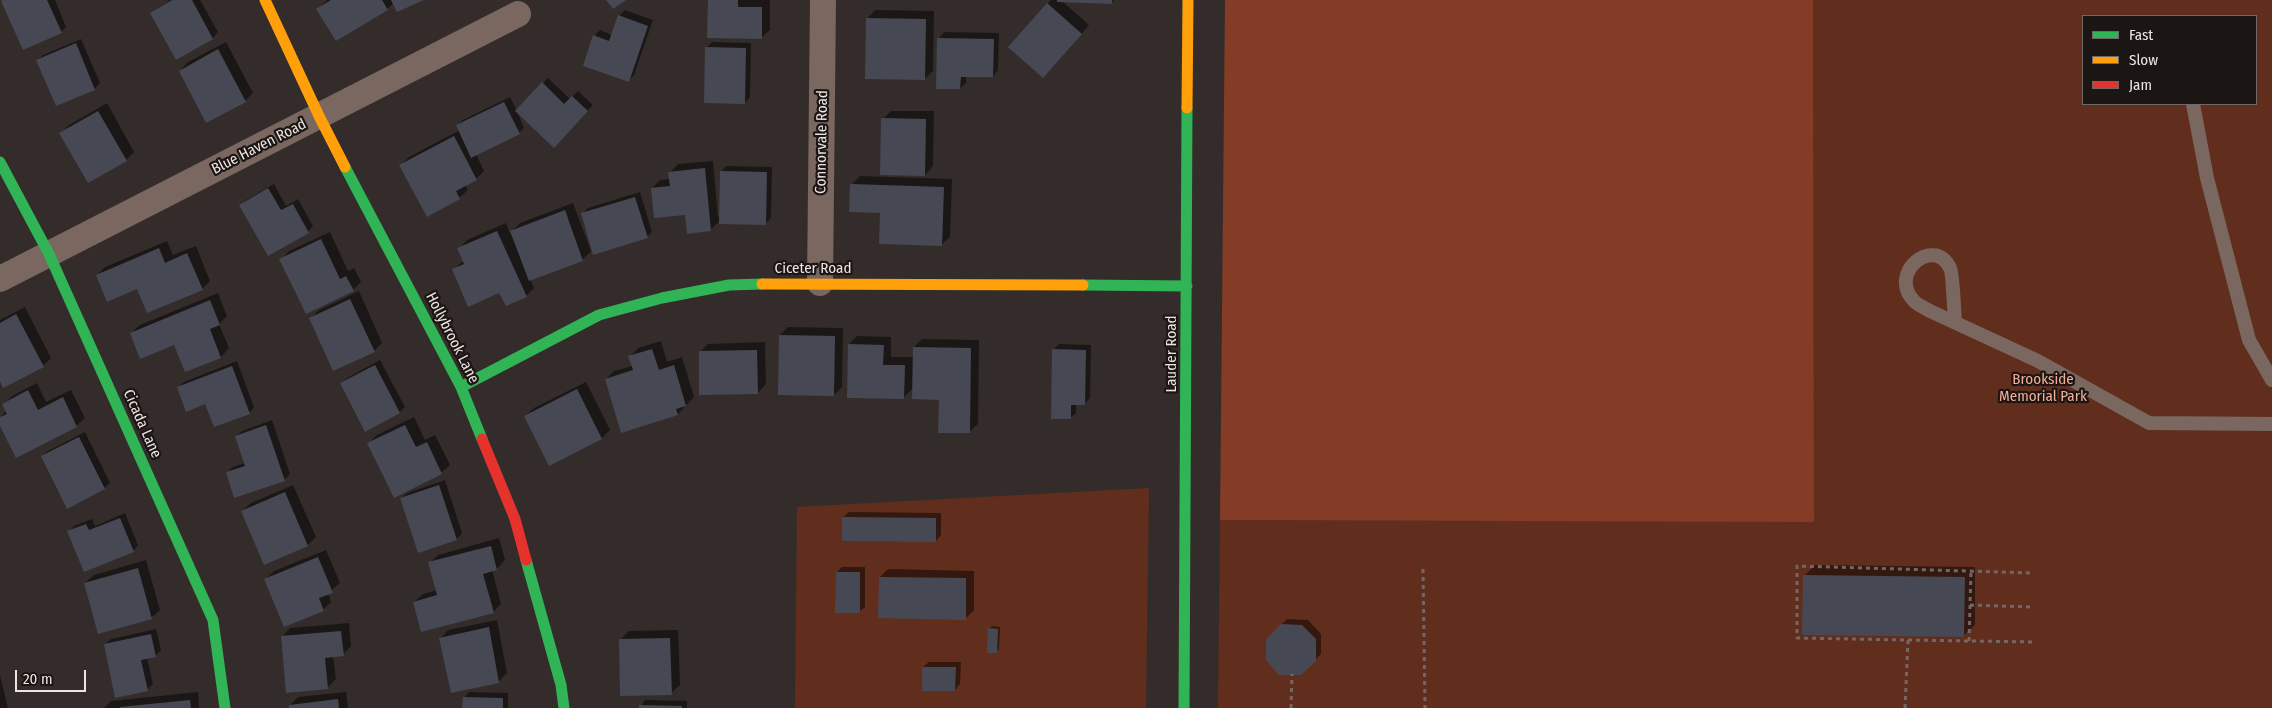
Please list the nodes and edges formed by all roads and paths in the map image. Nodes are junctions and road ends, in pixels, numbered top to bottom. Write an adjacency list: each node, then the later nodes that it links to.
1 (266, 0): 6 (street, Hollybrook Lane)
2 (824, 0): 10 (street, Connorvale Road)
3 (1188, 0): 11 (street, Lauder Road)
4 (518, 14): 6 (street, Blue Haven Road)
5 (2193, 105): 13 (lane)
6 (319, 116): 8 (street, Blue Haven Road); 14 (street, Hollybrook Lane)
7 (0, 162): 8 (street, Cicada Lane)
8 (49, 254): 9 (street, Blue Haven Road); 25 (street, Cicada Lane)
9 (0, 279)
10 (820, 283): 11 (street, Ciceter Road); 14 (street, Ciceter Road)
11 (1187, 286): 27 (street, Lauder Road)
12 (1955, 322): 12 (lane); 15 (lane)
13 (2272, 380)
14 (461, 387): 26 (street, Hollybrook Lane)
15 (2272, 424)
16 (1423, 568): 29 (path)
17 (1971, 571): 18 (path); 19 (path); 21 (path)
18 (2034, 573)
19 (1970, 605): 20 (path); 22 (path)
20 (2033, 607)
21 (1908, 640): 22 (path); 30 (path)
22 (1970, 641): 23 (path)
23 (2033, 642)
24 (1292, 674): 28 (path)
25 (225, 708)
26 (564, 708)
27 (1184, 708)
28 (1291, 708)
29 (1425, 708)
30 (1905, 708)

